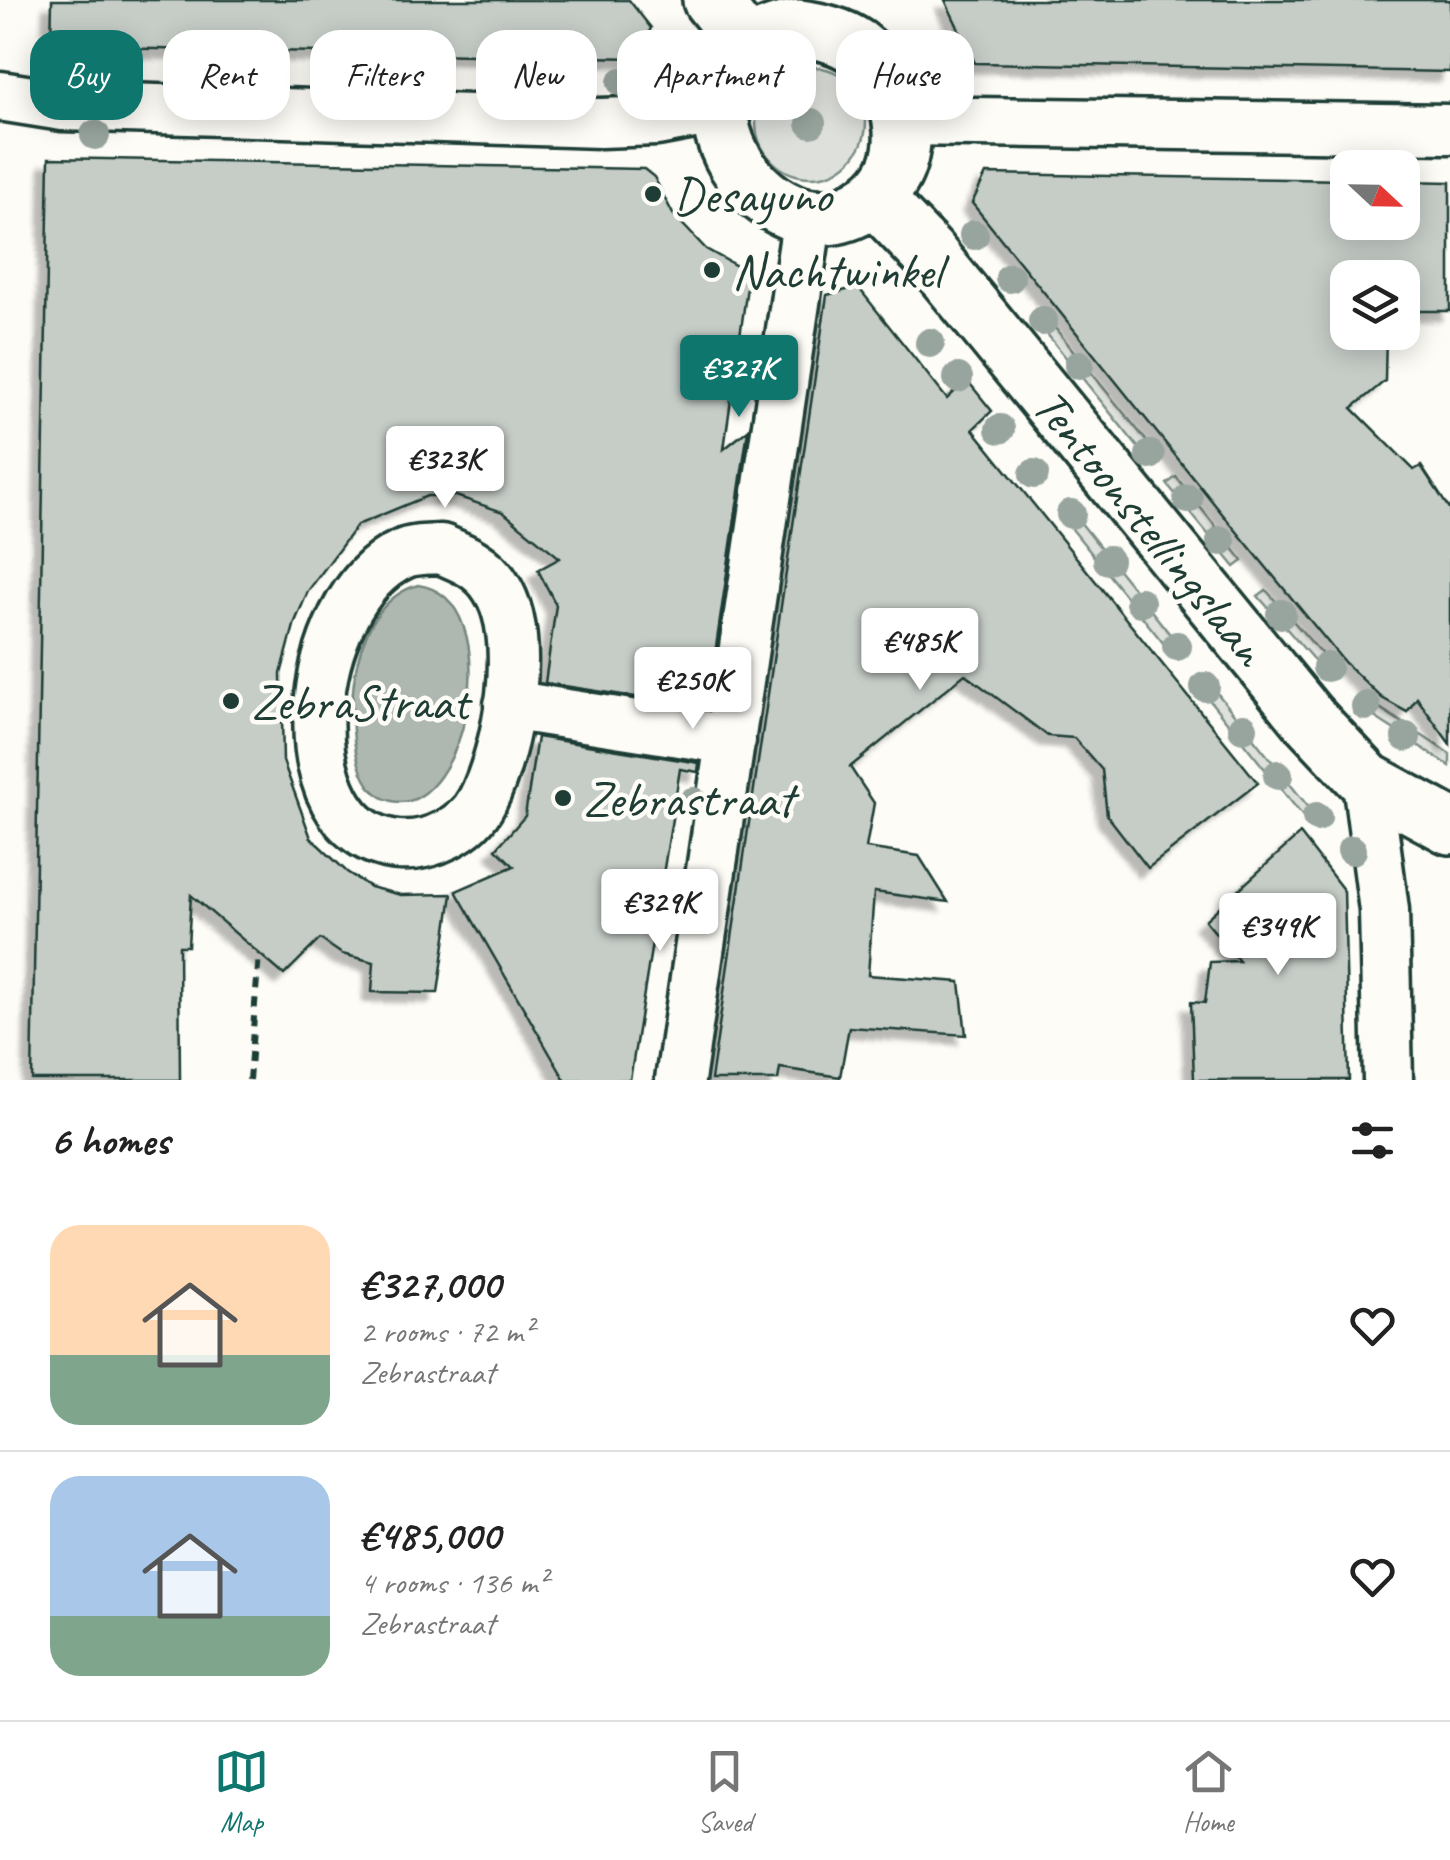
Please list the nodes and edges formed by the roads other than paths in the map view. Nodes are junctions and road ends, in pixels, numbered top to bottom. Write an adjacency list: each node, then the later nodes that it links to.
1 (711, 0): 3 (street)
2 (833, 16): 4 (street); 8 (street)
3 (735, 30)
4 (786, 30)
5 (0, 96): 6 (street)
6 (657, 120)
7 (722, 120): 11 (street)
8 (902, 121): 9 (street); 10 (street)
9 (1450, 129)
10 (875, 198): 11 (street); 14 (street, Tentoonstellingslaan)
11 (808, 214): 13 (street)
12 (508, 705): 12 (street); 13 (street)
13 (731, 740): 16 (street)
14 (1366, 781): 15 (street, Tentoonstellingslaan); 17 (street)
15 (1450, 826)
16 (680, 1080)
17 (1388, 1080)

